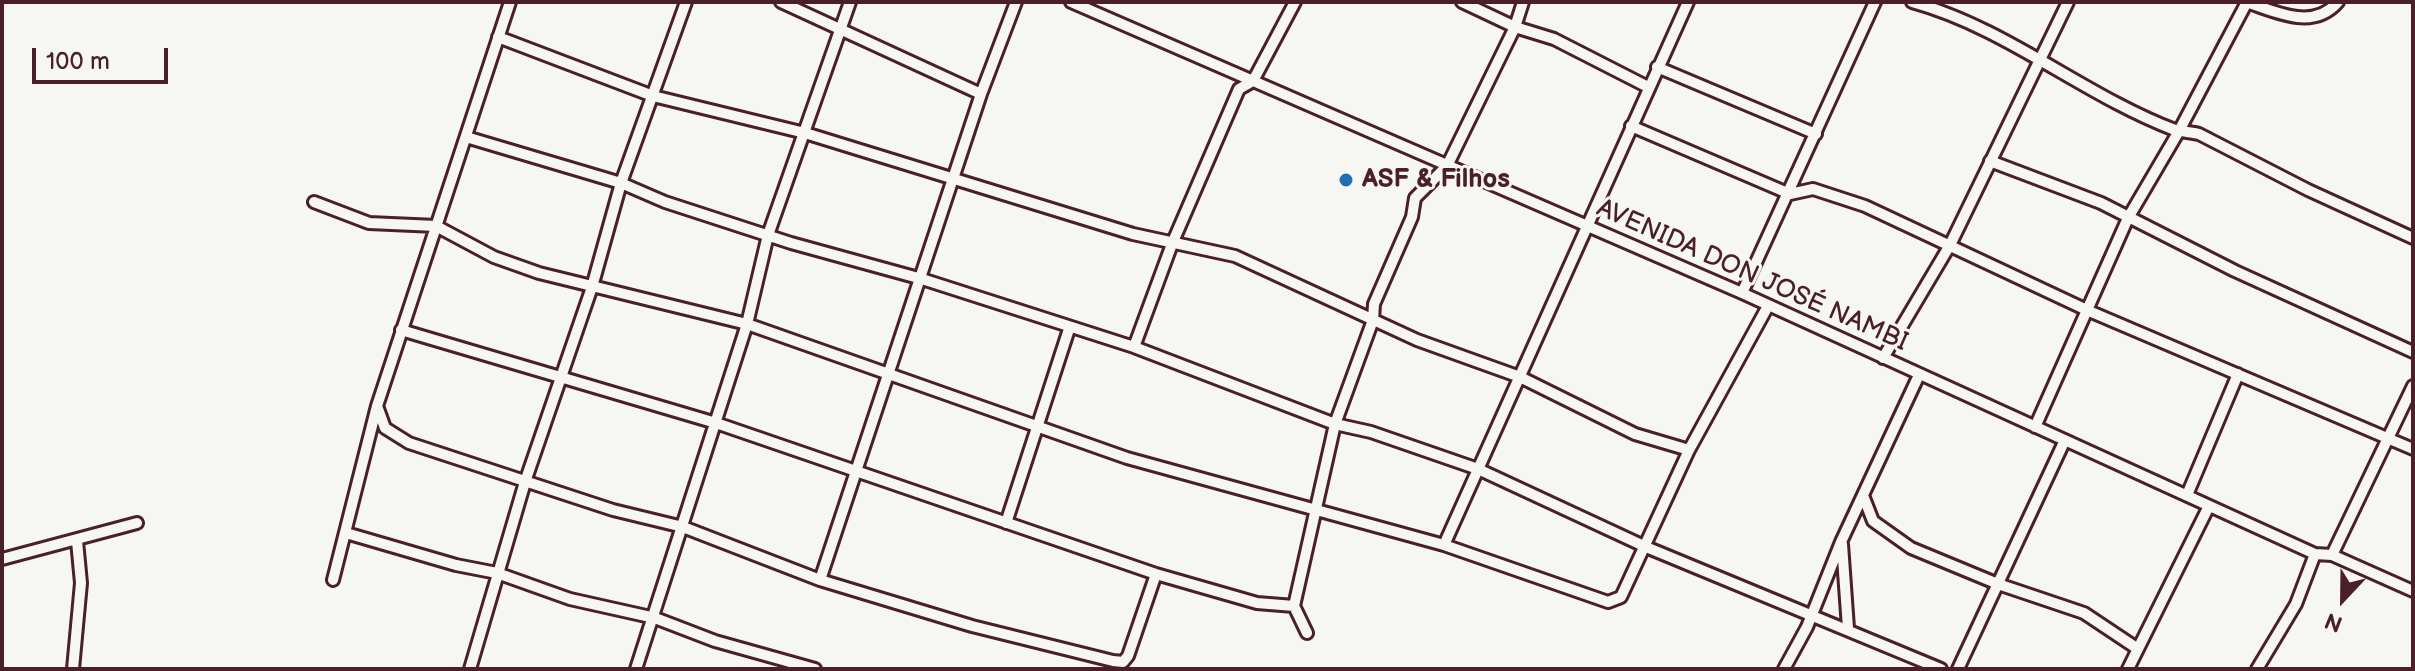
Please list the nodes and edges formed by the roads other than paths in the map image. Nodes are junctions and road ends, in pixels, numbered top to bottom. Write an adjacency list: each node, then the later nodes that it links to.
1 (510, 2): 18 (street)
2 (686, 2): 24 (street)
3 (781, 2): 17 (street)
4 (850, 2): 17 (street)
5 (1016, 2): 23 (street)
6 (1071, 2): 21 (street, AVENIDA DON JOSÉ NAMBI)
7 (1295, 2): 21 (street)
8 (1462, 2): 16 (street)
9 (1523, 2): 16 (street)
10 (1688, 2): 20 (street)
11 (1912, 2): 19 (street)
12 (2068, 2): 19 (street)
13 (2246, 2): 14 (street); 26 (street)
14 (2338, 2)
15 (1876, 3): 28 (street)
16 (1515, 27): 22 (street); 31 (street)
17 (840, 29): 23 (street); 27 (street)
18 (498, 37): 24 (street); 29 (street)
19 (2038, 60): 26 (street); 30 (street)
20 (1657, 67): 22 (street); 28 (street)
21 (1253, 81): 31 (street, AVENIDA DON JOSÉ NAMBI); 41 (street)
22 (1648, 87): 25 (street)
23 (981, 94): 32 (street)
24 (653, 96): 27 (street); 33 (street)
25 (1631, 126): 34 (street); 38 (street)
26 (2179, 131): 36 (street); 40 (street)
27 (805, 133): 32 (street); 39 (street)
28 (1816, 134): 34 (street)
29 (466, 137): 33 (street); 37 (street)
30 (1990, 161): 36 (street); 42 (street)
31 (1447, 166): 38 (street, AVENIDA DON JOSÉ NAMBI); 48 (street)
32 (955, 179): 41 (street); 43 (street)
33 (621, 183): 39 (street); 44 (street)
34 (1790, 194): 42 (street); 45 (street)
35 (314, 202): 37 (street)
36 (2128, 218): 47 (street); 53 (street)
37 (436, 226): 44 (street); 51 (street)
38 (1586, 226): 45 (street, AVENIDA DON JOSÉ NAMBI); 58 (street)
39 (768, 235): 43 (street); 49 (street)
40 (2413, 238)
41 (1172, 244): 48 (street); 52 (street)
42 (1950, 245): 47 (street); 54 (street)
43 (922, 279): 50 (street); 57 (street)
44 (592, 287): 49 (street); 59 (street)
45 (1742, 293): 46 (street, AVENIDA DON JOSÉ NAMBI)
46 (1768, 306): 54 (street, AVENIDA DON JOSÉ NAMBI); 69 (street)
47 (2089, 311): 55 (street); 64 (street)
48 (1373, 320): 58 (street); 63 (street)
49 (747, 324): 57 (street); 62 (street)
50 (1069, 329): 52 (street); 65 (street)
51 (401, 330): 59 (street); 61 (street)
52 (1134, 347): 63 (street)
53 (2413, 352)
54 (1883, 358): 56 (street, AVENIDA DON JOSÉ NAMBI)
55 (2238, 374): 67 (street); 73 (street)
56 (1919, 375): 64 (street, AVENIDA DON JOSÉ NAMBI); 74 (street)
57 (888, 376): 65 (street); 70 (street)
58 (1520, 377): 69 (street); 71 (street)
59 (562, 379): 62 (street); 72 (street)
60 (2413, 386): 67 (street)
61 (377, 406): 72 (street); 82 (street)
62 (716, 423): 70 (street); 81 (street)
63 (1335, 424): 71 (street); 76 (street)
64 (2035, 427): 66 (street, AVENIDA DON JOSÉ NAMBI)
65 (1038, 428): 76 (street); 80 (street)
66 (2065, 440): 73 (street, AVENIDA DON JOSÉ NAMBI); 94 (street)
67 (2387, 441): 68 (street); 88 (street)
68 (2413, 449)
69 (1689, 450): 86 (street)
70 (859, 469): 80 (street); 93 (street)
71 (1478, 469): 85 (street); 86 (street)
72 (525, 482): 81 (street); 90 (street)
73 (2187, 495): 75 (street, AVENIDA DON JOSÉ NAMBI)
74 (1864, 498): 77 (street); 78 (street)
75 (2209, 506): 87 (street, AVENIDA DON JOSÉ NAMBI); 101 (street)
76 (1317, 509): 85 (street); 96 (street)
77 (1873, 521): 78 (street); 94 (street)
78 (1852, 522): 84 (street)
79 (137, 523): 83 (street)
80 (1006, 523): 91 (street)
81 (683, 527): 93 (street); 98 (street)
82 (346, 533): 90 (street); 92 (street)
83 (77, 541): 89 (street); 103 (street)
84 (1841, 542): 97 (street); 99 (street)
85 (1444, 545): 86 (street)
86 (1646, 547): 97 (street)
87 (2315, 554): 88 (street, AVENIDA DON JOSÉ NAMBI); 112 (street)
88 (2332, 555): 95 (street, AVENIDA DON JOSÉ NAMBI)
89 (2, 559)
90 (497, 573): 98 (street); 104 (street)
91 (1156, 574): 96 (street); 102 (street)
92 (333, 580)
93 (820, 580): 102 (street)
94 (1998, 584): 101 (street); 110 (street)
95 (2413, 591)
96 (1294, 606): 100 (street)
97 (1811, 613): 99 (street); 108 (street)
98 (655, 618): 105 (street); 106 (street)
99 (1848, 628): 109 (street)
100 (1307, 633)
101 (2138, 649): 111 (street)
102 (1093, 657): 107 (street)
103 (73, 669)
104 (470, 669)
105 (636, 669)
106 (815, 669)
107 (1091, 669)
108 (1784, 669)
109 (1941, 669)
110 (1958, 669)
111 (2128, 669)
112 (2257, 669)

